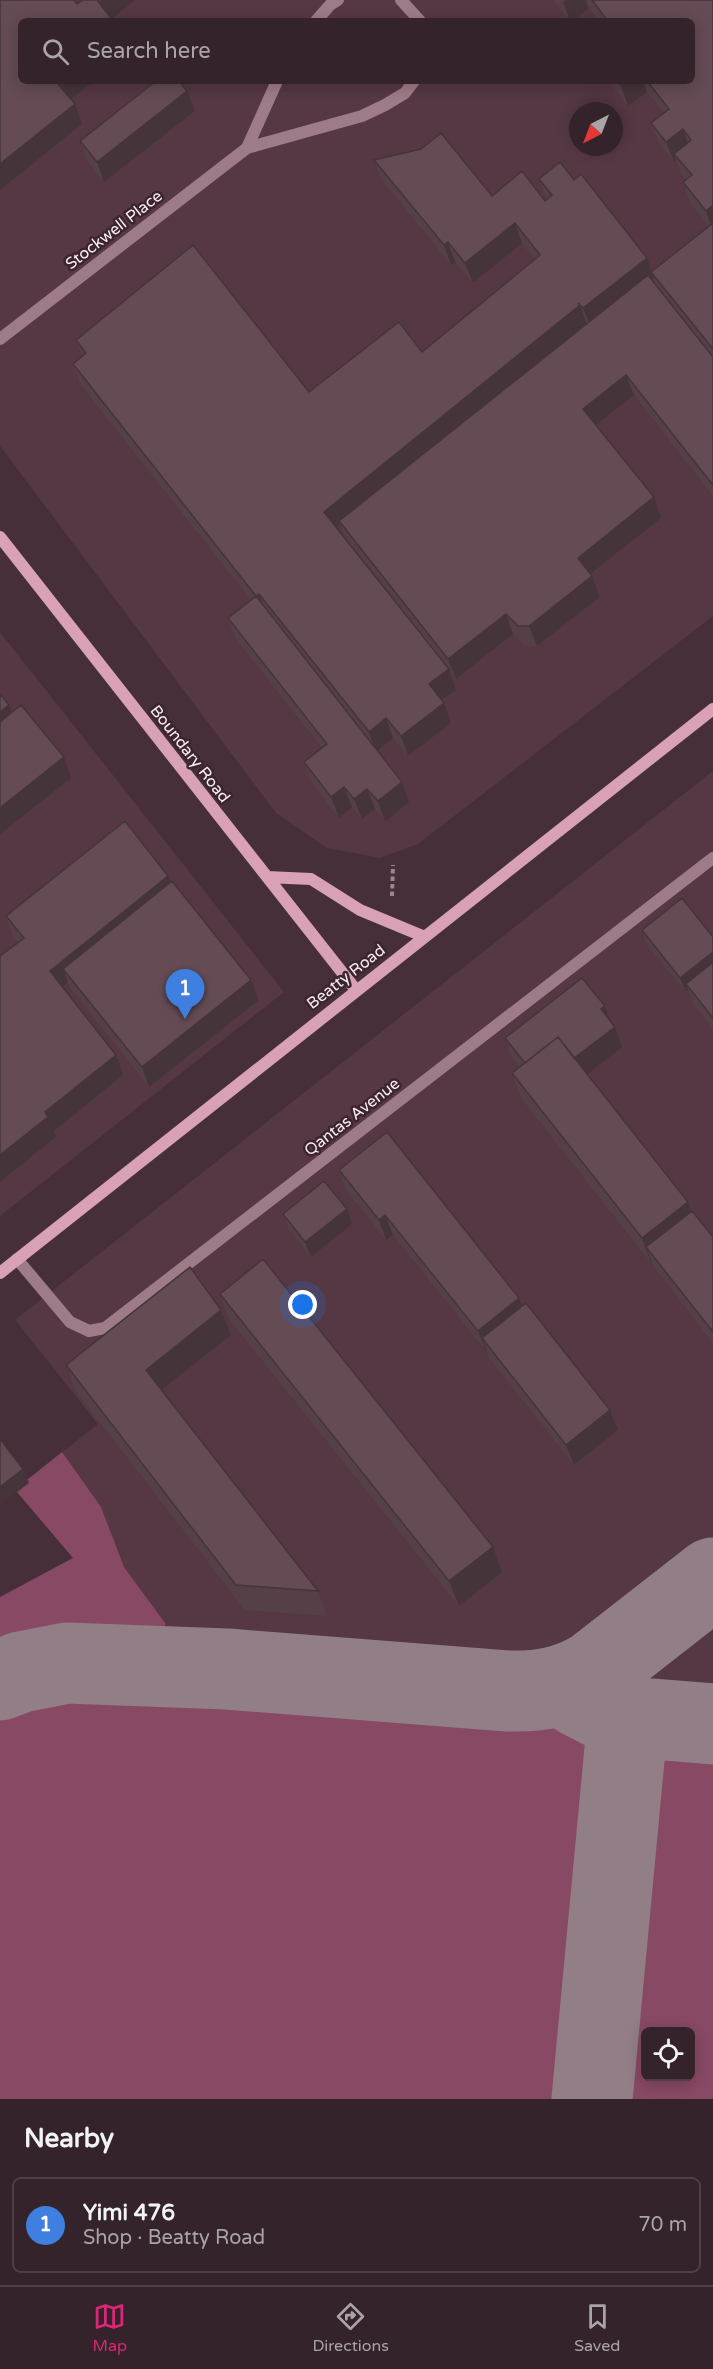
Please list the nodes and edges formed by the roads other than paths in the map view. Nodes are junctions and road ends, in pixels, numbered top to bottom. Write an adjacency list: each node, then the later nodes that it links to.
1 (338, 0): 3 (street)
2 (401, 0): 4 (street)
3 (319, 18)
4 (417, 18)
5 (276, 84): 7 (street, Stockwell Place)
6 (412, 84): 7 (street, Stockwell Place)
7 (247, 148): 8 (street, Stockwell Place)
8 (0, 339)
9 (0, 537): 12 (main road, Boundary Road)
10 (713, 709): 13 (main road, Beatty Road)
11 (713, 858): 15 (street, Qantas Avenue)
12 (267, 877): 13 (main road); 14 (main road, Boundary Road)
13 (425, 937): 14 (main road, Beatty Road)
14 (356, 990): 15 (main road, Beatty Road)
15 (17, 1259): 16 (main road, Beatty Road)
16 (0, 1273)

